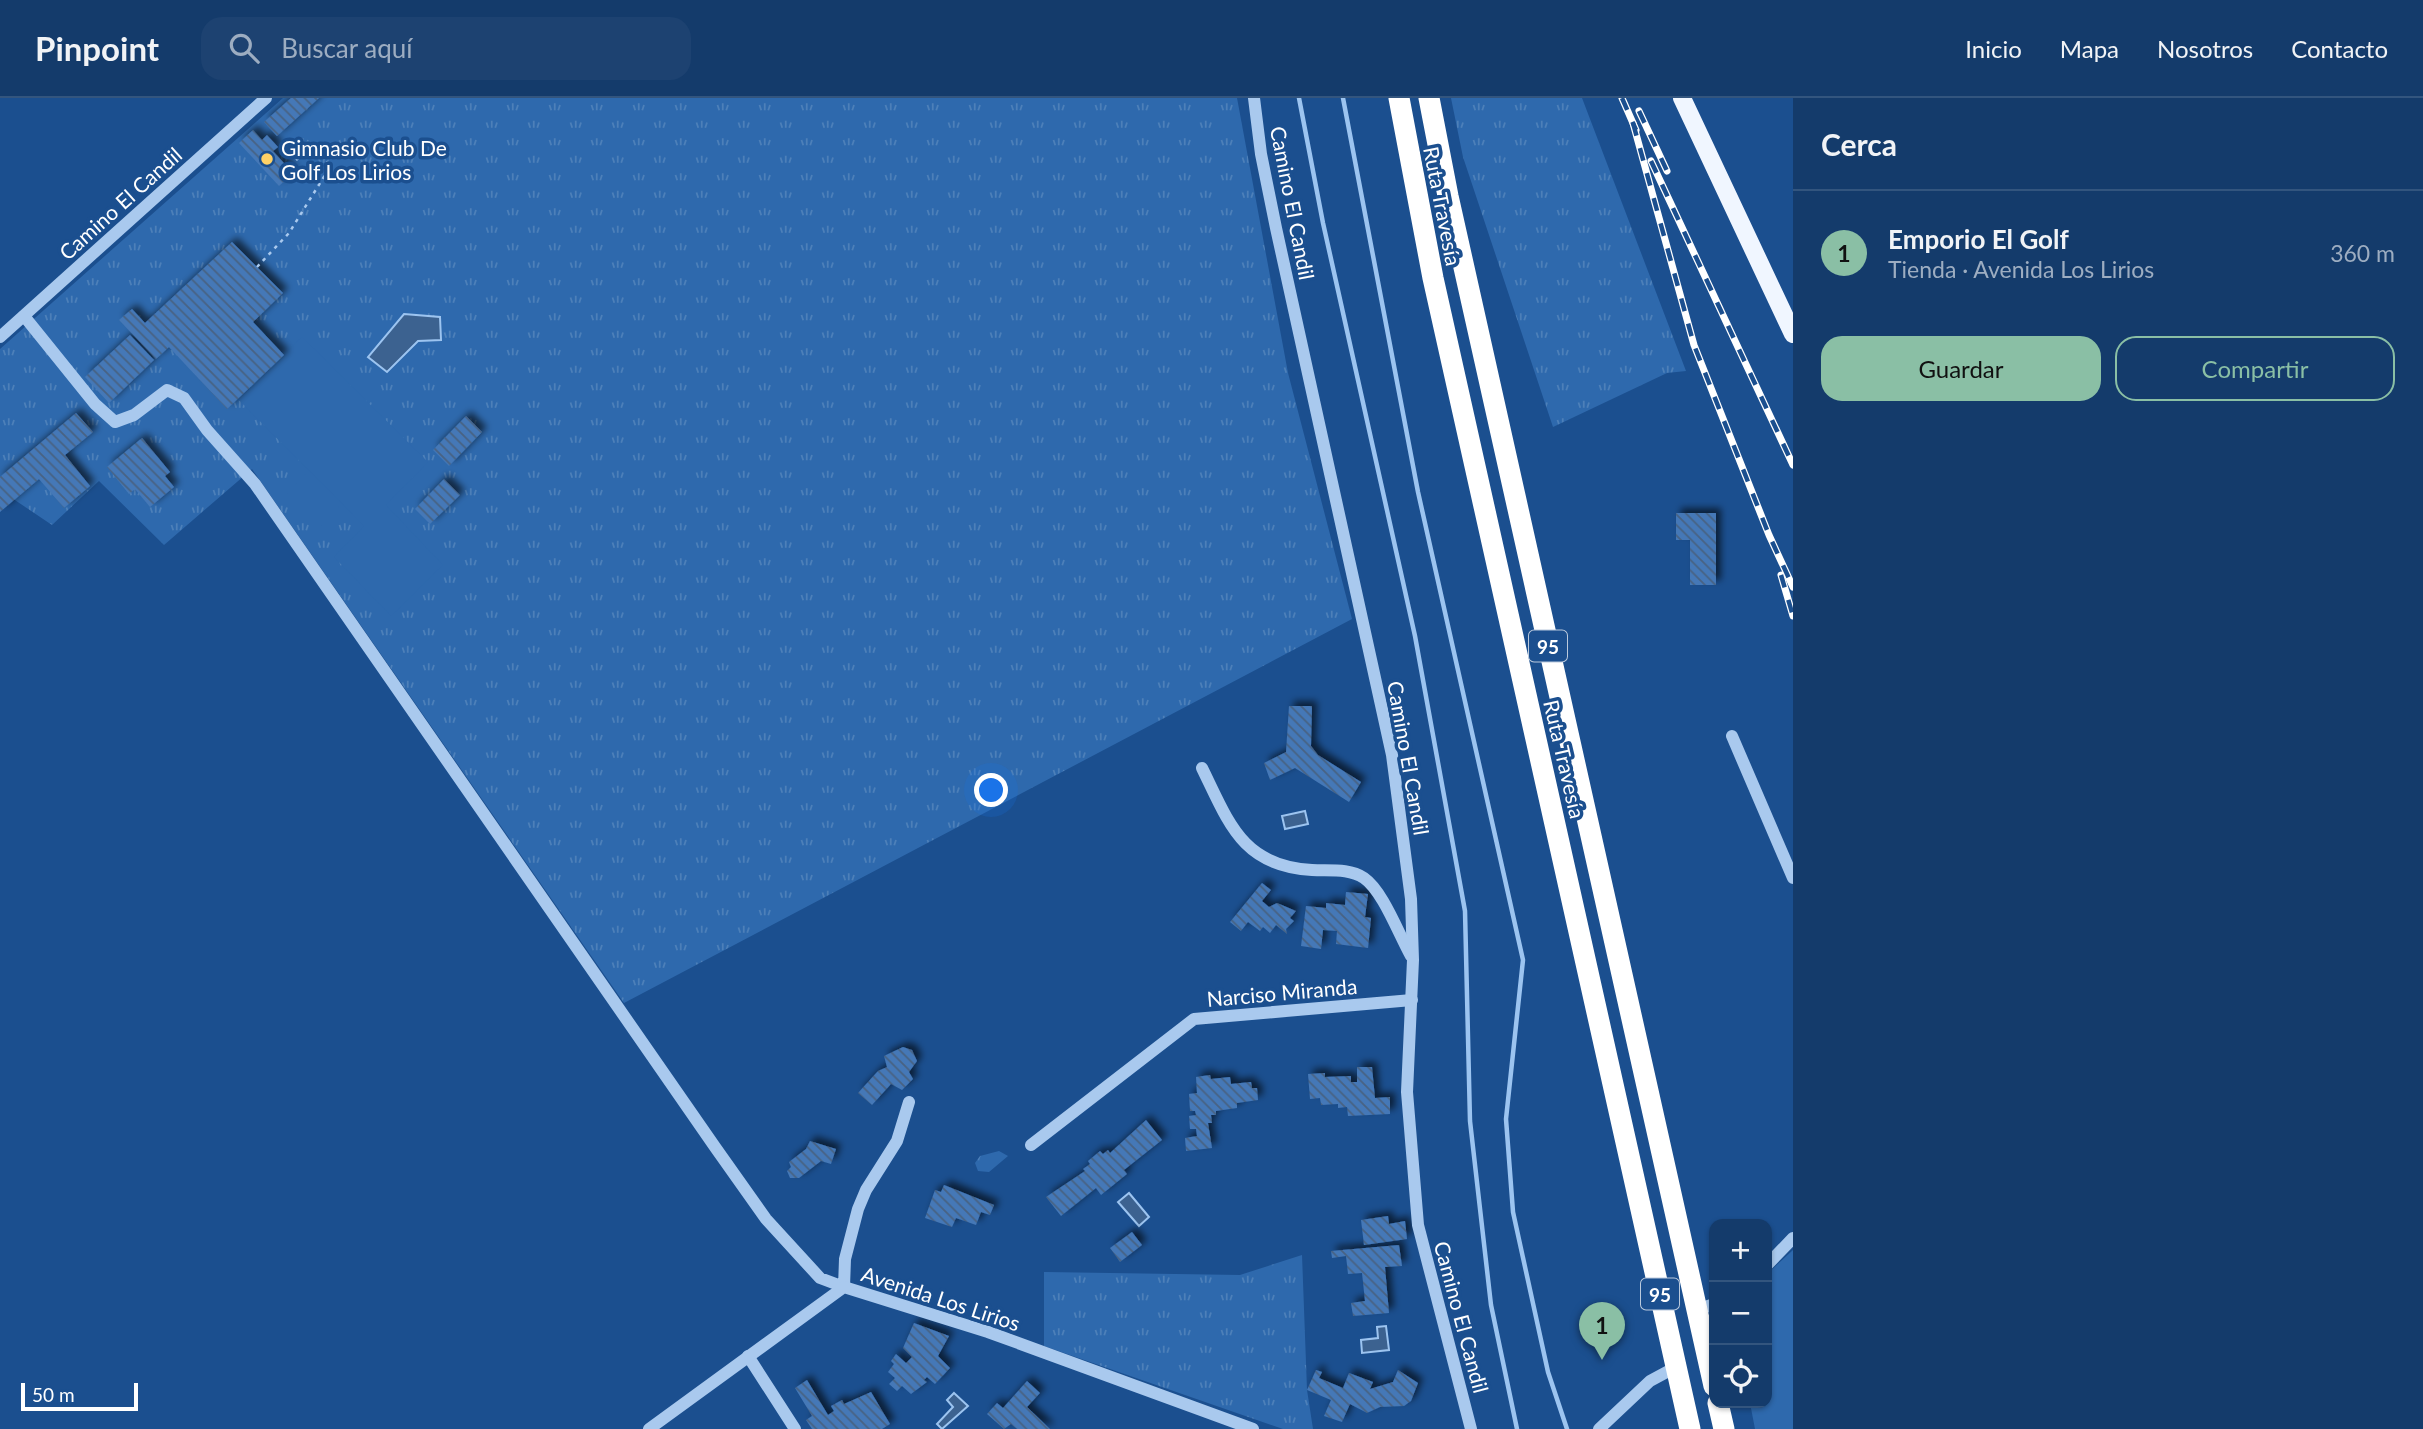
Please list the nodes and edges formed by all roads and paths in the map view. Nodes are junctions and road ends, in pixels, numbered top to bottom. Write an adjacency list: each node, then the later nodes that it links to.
1 (266, 98): 8 (street, Camino El Candil)
2 (1254, 98): 14 (street, Camino El Candil)
3 (1399, 98): 24 (highway, Ruta Travesía / 95)
4 (1429, 98): 21 (highway, Ruta Travesía / 95)
5 (1682, 98): 9 (main road)
6 (287, 167): 7 (path)
7 (257, 267)
8 (24, 316): 10 (street, Camino El Candil); 20 (street)
9 (1793, 334)
10 (0, 337)
11 (1732, 736): 13 (street)
12 (1202, 768): 14 (street)
13 (1793, 878)
14 (1413, 960): 15 (street, Camino El Candil)
15 (1412, 1000): 17 (street, Narciso Miranda); 29 (street, Camino El Candil)
16 (909, 1102): 20 (street)
17 (1031, 1145)
18 (1793, 1238): 19 (street)
19 (1772, 1260)
20 (844, 1287): 23 (street, Avenida Los Lirios); 28 (street, Avenida Los Lirios)
21 (1706, 1307): 22 (highway, Ruta Travesía / 95)
22 (1710, 1345)
23 (748, 1356): 26 (street, Avenida Los Lirios); 27 (street)
24 (1676, 1367): 30 (street); 31 (highway, Ruta Travesía / 95)
25 (1719, 1408): 32 (highway)
26 (649, 1429)
27 (795, 1429)
28 (1253, 1429)
29 (1471, 1429)
30 (1599, 1429)
31 (1690, 1429)
32 (1724, 1429)

